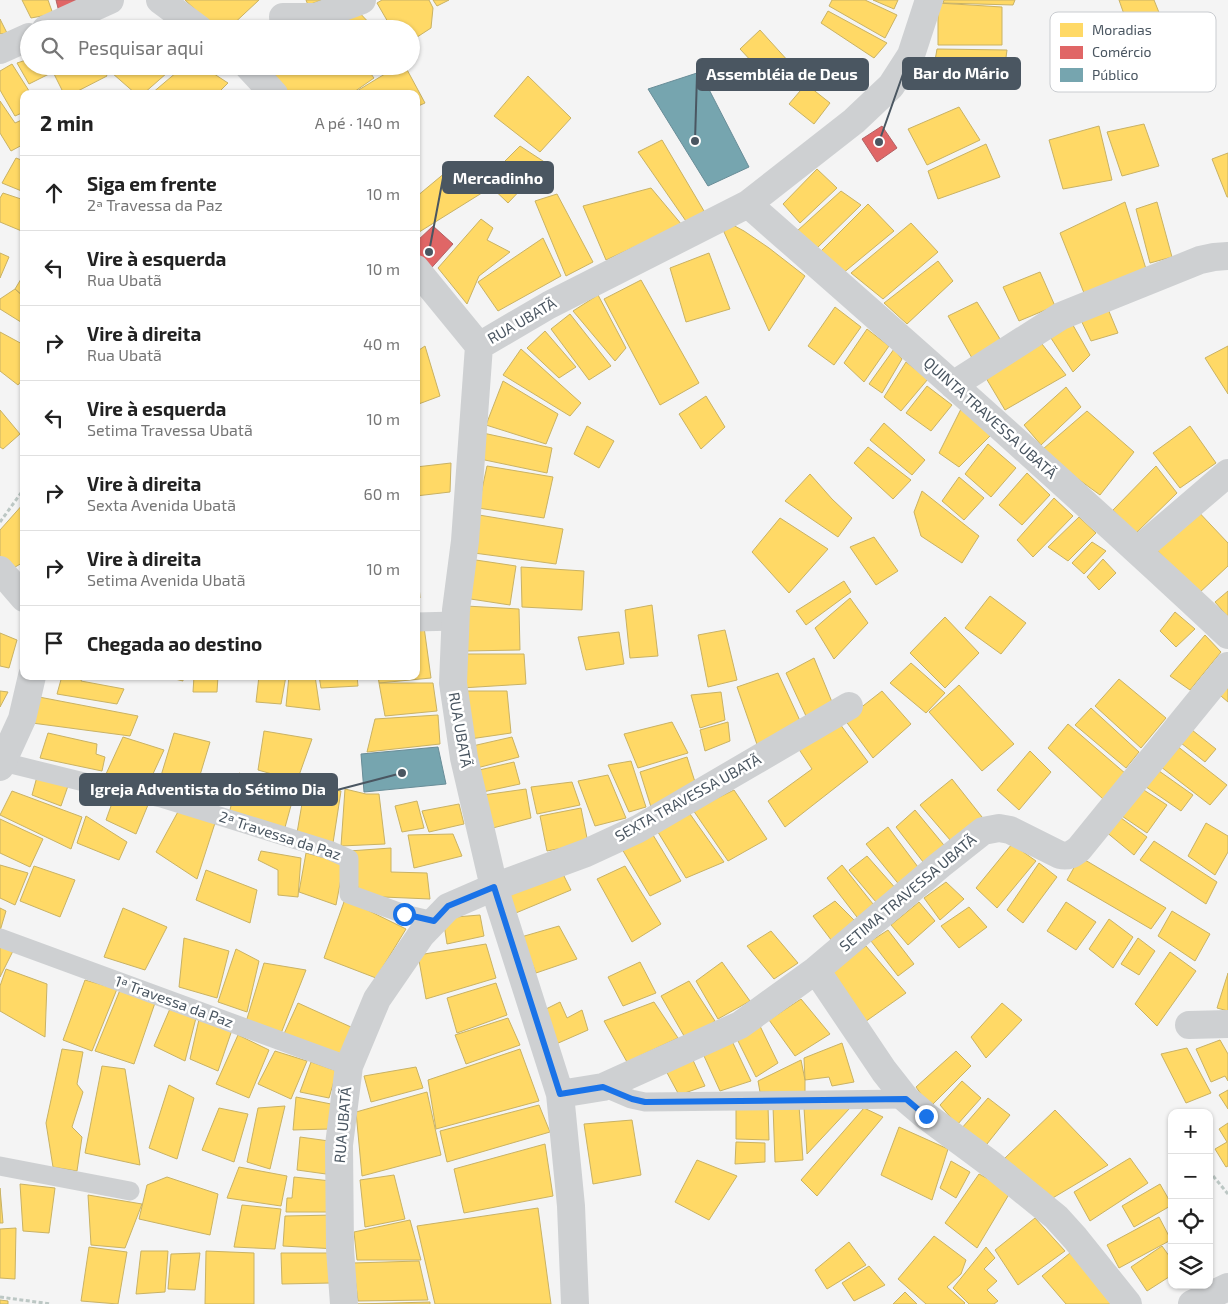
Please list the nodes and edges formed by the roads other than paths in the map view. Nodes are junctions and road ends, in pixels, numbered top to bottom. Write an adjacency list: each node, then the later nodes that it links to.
1 (110, 0): 6 (street)
2 (160, 0): 7 (street)
3 (362, 0): 5 (street)
4 (928, 0): 12 (street, RUA UBATÃ)
5 (281, 15)
6 (66, 20)
7 (187, 20)
8 (20, 41): 9 (street)
9 (0, 50)
10 (256, 75): 11 (street)
11 (270, 90)
12 (748, 204): 15 (street, RUA UBATÃ); 16 (street, QUINTA TRAVESSA UBATÃ)
13 (1228, 256): 16 (street)
14 (420, 274): 15 (street)
15 (479, 346): 21 (street, RUA UBATÃ)
16 (954, 384): 18 (street, QUINTA TRAVESSA UBATÃ)
17 (1228, 473): 18 (street)
18 (1138, 550): 23 (street, QUINTA TRAVESSA UBATÃ)
19 (0, 570): 20 (street)
20 (20, 593)
21 (456, 621): 22 (lane); 28 (street, RUA UBATÃ)
22 (420, 622)
23 (1228, 635)
24 (1228, 666): 31 (street, SETIMA TRAVESSA UBATÃ)
25 (31, 680): 27 (street)
26 (849, 706): 28 (street, SEXTA TRAVESSA UBATÃ)
27 (1, 764): 29 (lane, 2ª Travessa da Paz)
28 (494, 887): 29 (street, RUA UBATÃ); 36 (street, RUA UBATÃ)
29 (434, 921): 34 (street, RUA UBATÃ)
30 (0, 938): 34 (lane, 1ª Travessa da Paz)
31 (816, 970): 35 (street, SETIMA TRAVESSA UBATÃ); 37 (street)
32 (1228, 1024): 33 (street)
33 (1189, 1025)
34 (349, 1066): 41 (street, RUA UBATÃ)
35 (603, 1087): 36 (street, SETIMA TRAVESSA UBATÃ); 37 (lane)
36 (560, 1094): 42 (street, RUA UBATÃ)
37 (906, 1099): 43 (street)
38 (0, 1166): 39 (lane)
39 (130, 1191)
40 (1228, 1287): 44 (street)
41 (344, 1304)
42 (575, 1304)
43 (1128, 1304)
44 (1192, 1304)

